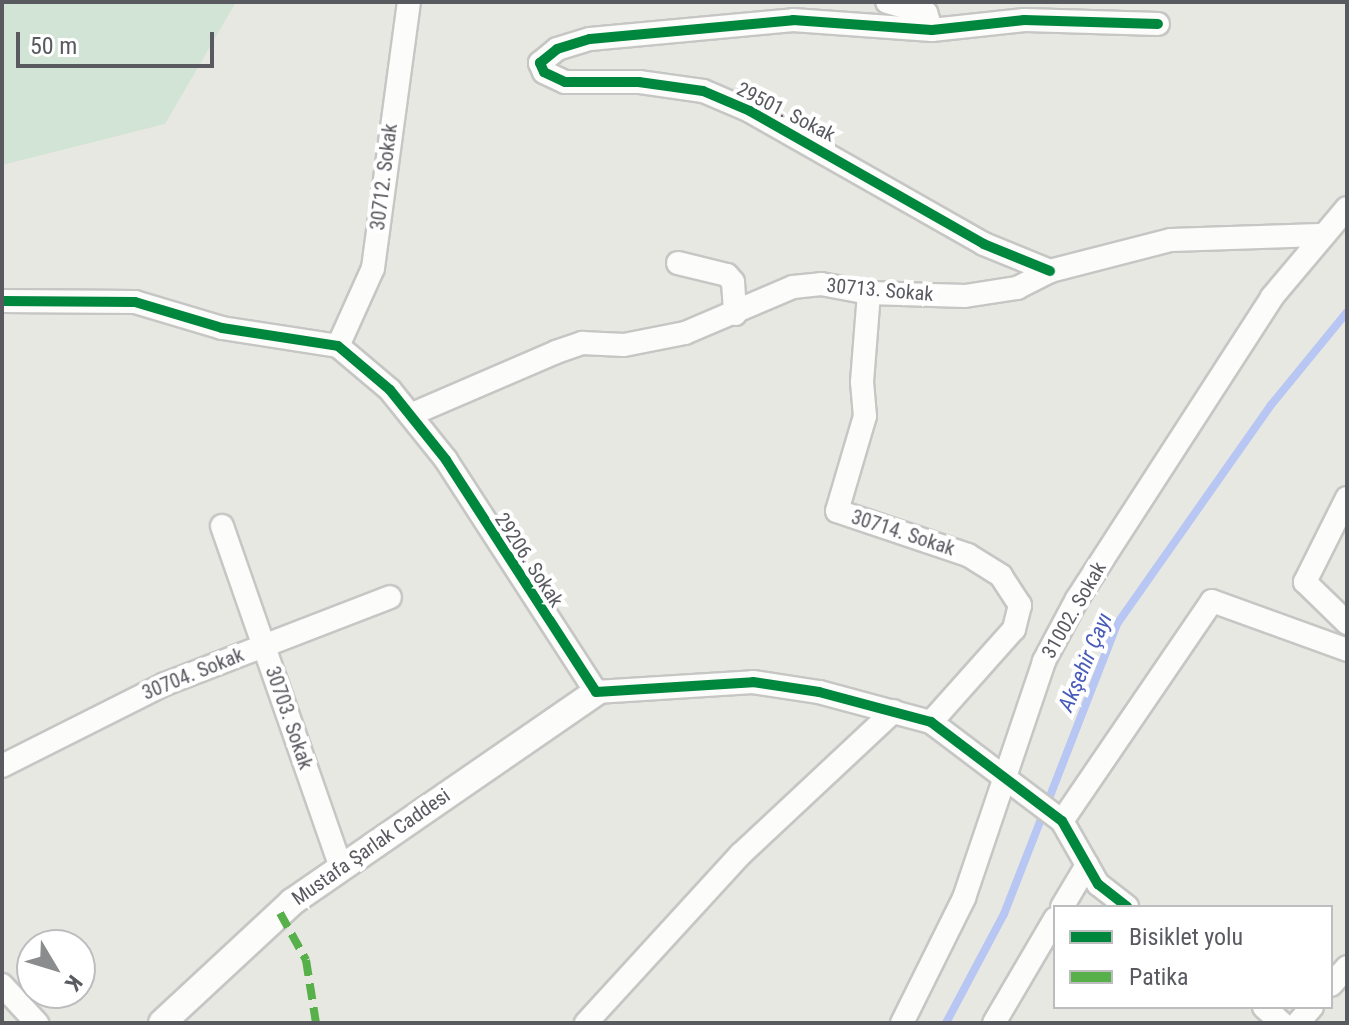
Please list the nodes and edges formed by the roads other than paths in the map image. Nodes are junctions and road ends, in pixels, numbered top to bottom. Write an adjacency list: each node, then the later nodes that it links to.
1 (409, 2): 12 (street, 30712. Sokak)
2 (887, 2): 4 (street)
3 (1158, 24): 4 (street, 29501. Sokak)
4 (932, 30): 8 (street, 29501. Sokak)
5 (1347, 208): 6 (street, 31002. Sokak)
6 (1320, 235): 8 (street, 30713. Sokak); 24 (street, 31002. Sokak)
7 (678, 263): 11 (street)
8 (1050, 271): 9 (street, 30713. Sokak)
9 (869, 293): 11 (street, 30713. Sokak); 22 (street, 30714. Sokak)
10 (2, 301): 12 (street)
11 (735, 314): 13 (street, 30713. Sokak)
12 (338, 346): 13 (street, 29206. Sokak)
13 (410, 415): 20 (street, 29206. Sokak)
14 (1347, 498): 17 (street)
15 (222, 526): 18 (street, 30703. Sokak)
16 (390, 597): 18 (street, 30704. Sokak)
17 (1347, 623)
18 (263, 645): 23 (street, 30704. Sokak); 26 (street, 30703. Sokak)
19 (1347, 650): 25 (street)
20 (596, 692): 21 (street); 26 (street, Mustafa Şarlak Caddesi)
21 (894, 711): 22 (street); 37 (street)
22 (931, 722): 24 (street)
23 (2, 766)
24 (1005, 777): 25 (street); 38 (street, 31002. Sokak)
25 (1062, 821): 27 (street)
26 (340, 865): 36 (street, Mustafa Şarlak Caddesi)
27 (1087, 865): 28 (street); 29 (street)
28 (1063, 905)
29 (1124, 905)
30 (1053, 922): 39 (street)
31 (1347, 967): 32 (street)
32 (1333, 983)
33 (2, 985): 35 (street)
34 (1266, 1009): 40 (street)
35 (37, 1023)
36 (162, 1023)
37 (586, 1023)
38 (902, 1023)
39 (994, 1023)
40 (1282, 1023)

